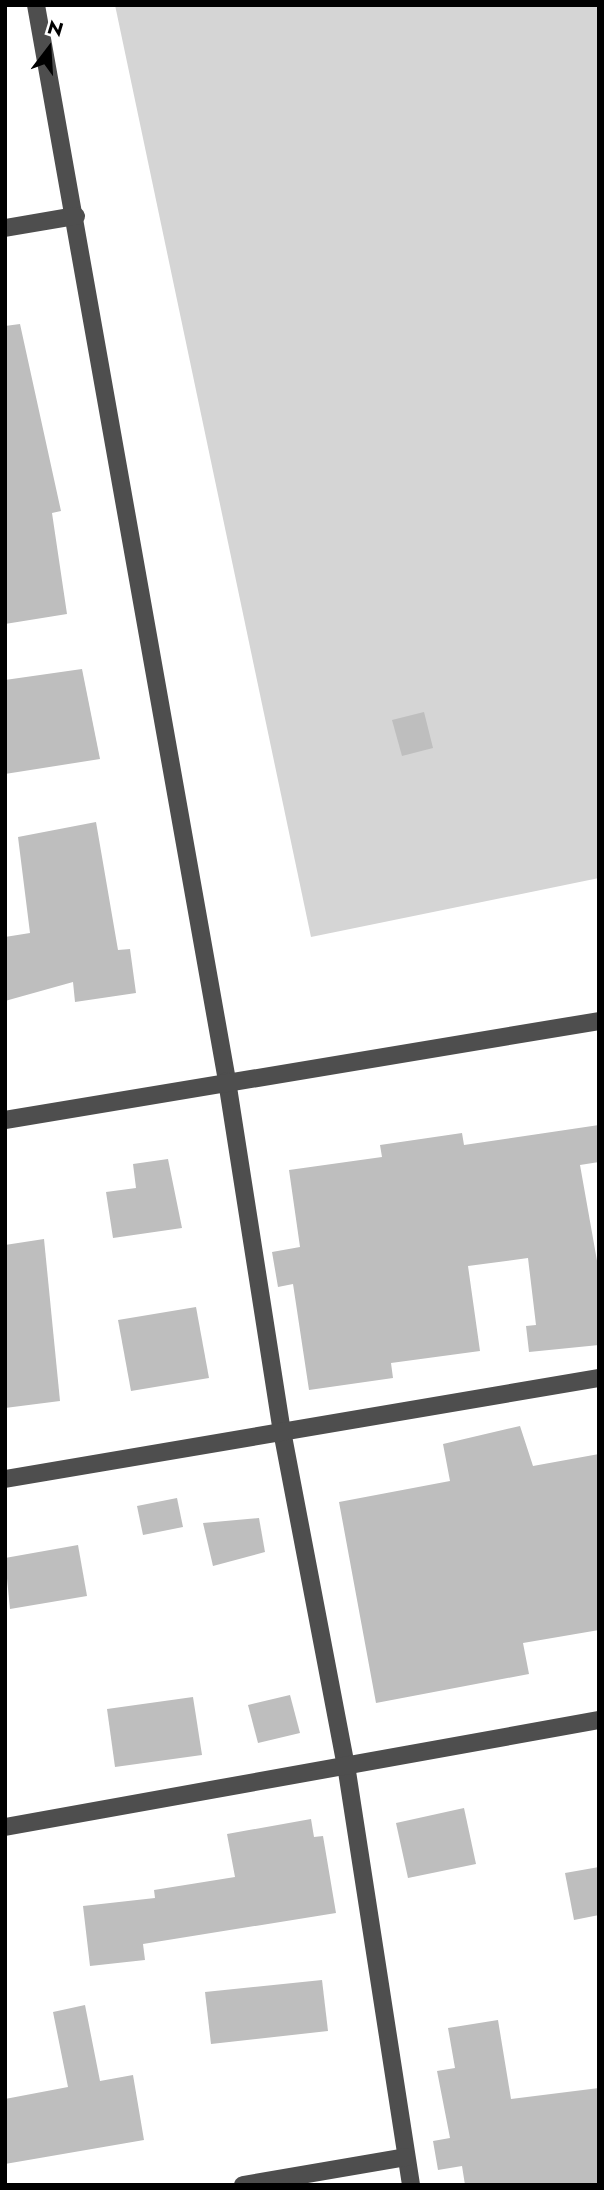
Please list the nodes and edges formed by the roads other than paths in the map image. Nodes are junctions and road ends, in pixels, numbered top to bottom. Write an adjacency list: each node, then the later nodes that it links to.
1 (36, 5): 2 (street)
2 (76, 216): 3 (street); 5 (street)
3 (5, 228)
4 (599, 1021): 5 (street)
5 (227, 1081): 6 (street); 8 (street)
6 (5, 1120)
7 (599, 1378): 8 (street)
8 (282, 1431): 9 (street); 11 (street)
9 (5, 1479)
10 (599, 1720): 11 (street)
11 (346, 1765): 12 (street); 13 (street)
12 (5, 1827)
13 (406, 2157): 14 (street); 15 (street)
14 (244, 2185)
15 (411, 2185)

